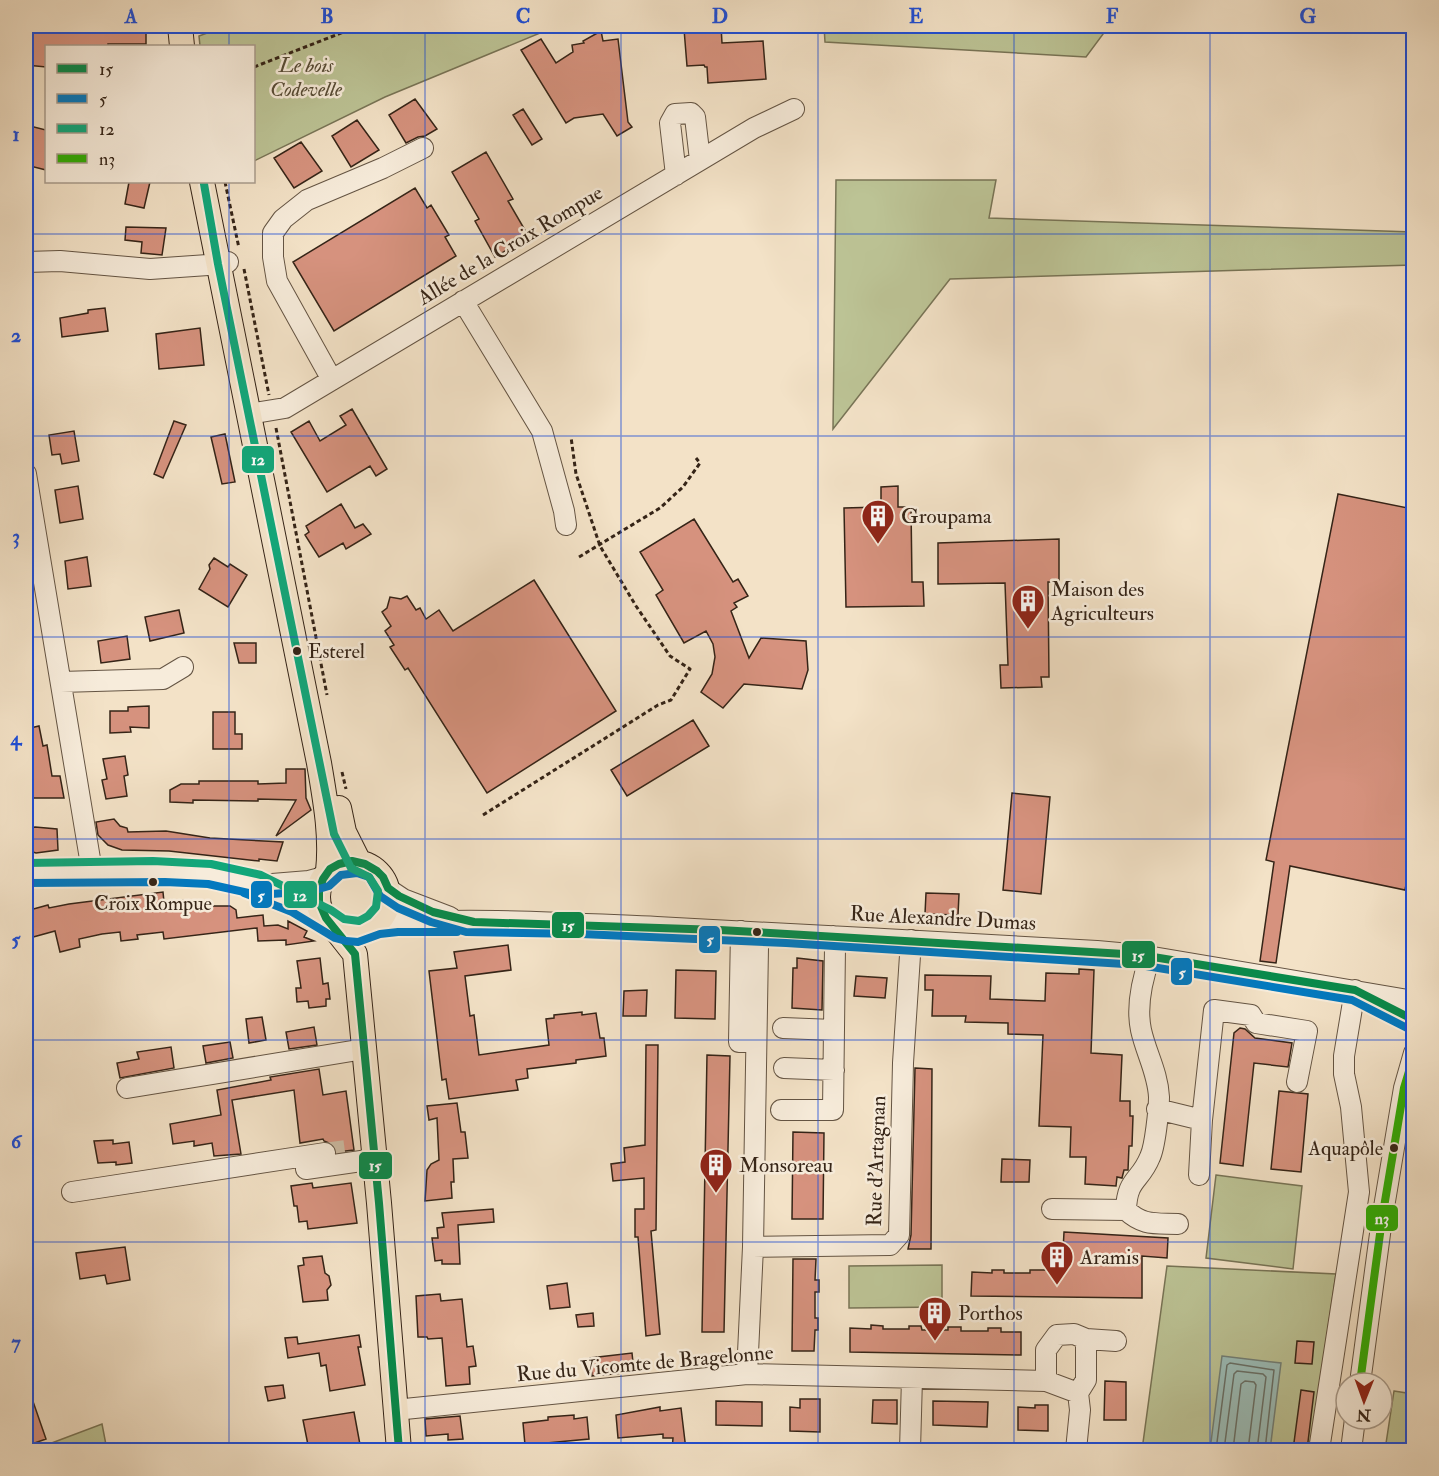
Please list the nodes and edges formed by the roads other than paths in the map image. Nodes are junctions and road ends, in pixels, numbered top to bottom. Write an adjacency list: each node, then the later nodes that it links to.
1 (180, 26): 2 (main road)
2 (182, 45)
3 (794, 109): 5 (street, Allée de la Croix Rompue)
4 (423, 148): 12 (street)
5 (700, 160): 6 (street, Allée de la Croix Rompue); 6 (street)
6 (676, 175): 11 (street, Allée de la Croix Rompue)
7 (202, 183): 9 (main road)
8 (214, 183): 9 (main road)
9 (232, 259): 10 (street); 13 (main road)
10 (26, 262)
11 (463, 301): 12 (street, Allée de la Croix Rompue); 15 (street)
12 (332, 380): 13 (street, Allée de la Croix Rompue)
13 (259, 412): 18 (main road); 21 (main road)
14 (26, 474): 17 (street)
15 (566, 525)
16 (183, 667): 17 (street)
17 (61, 682): 19 (street)
18 (359, 861): 21 (main road); 23 (main road)
19 (92, 872): 20 (street); 22 (street)
20 (26, 873)
21 (326, 874): 22 (street); 25 (main road)
22 (257, 885): 25 (street)
23 (388, 889): 24 (street, Rue Alexandre Dumas); 26 (main road)
24 (467, 921): 26 (street, Rue Alexandre Dumas); 27 (street, Rue Alexandre Dumas)
25 (329, 922): 26 (main road); 30 (main road)
26 (372, 926): 30 (main road)
27 (751, 932): 28 (street, Rue Alexandre Dumas); 54 (street)
28 (833, 936): 29 (street, Rue Alexandre Dumas); 36 (street)
29 (911, 940): 31 (street, Rue Alexandre Dumas); 54 (street, Rue d'Artagnan)
30 (355, 954): 37 (main road)
31 (1150, 957): 32 (street, Rue Alexandre Dumas); 44 (street)
32 (1355, 990): 33 (street, Rue Alexandre Dumas); 34 (street); 67 (street)
33 (1413, 1001)
34 (1413, 1020)
35 (783, 1028): 36 (street)
36 (834, 1030): 40 (street)
37 (364, 1049): 42 (street); 46 (main road)
38 (1413, 1053): 57 (street)
39 (784, 1068): 40 (street)
40 (834, 1070): 43 (street)
41 (1298, 1082): 45 (street)
42 (127, 1088)
43 (781, 1110)
44 (1157, 1110): 45 (street); 52 (street)
45 (1202, 1120): 48 (street)
46 (368, 1152): 49 (street); 62 (main road)
47 (325, 1153): 50 (street)
48 (1199, 1175)
49 (226, 1180)
50 (72, 1192)
51 (1052, 1209): 52 (street)
52 (1126, 1210): 53 (street)
53 (1178, 1224)
54 (753, 1247): 58 (street)
55 (1086, 1339): 56 (street); 60 (street); 61 (street)
56 (1116, 1341)
57 (1362, 1371)
58 (747, 1374): 59 (street, Rue du Vicomte de Bragelonne); 62 (street, Rue du Vicomte de Bragelonne)
59 (912, 1378): 60 (street, Rue du Vicomte de Bragelonne); 65 (street)
60 (1046, 1381): 61 (street, Rue du Vicomte de Bragelonne)
61 (1078, 1393): 66 (street)
62 (395, 1410): 64 (main road)
63 (1353, 1431): 68 (street)
64 (399, 1450)
65 (910, 1450)
66 (1076, 1450)
67 (1319, 1450)
68 (1350, 1450)

